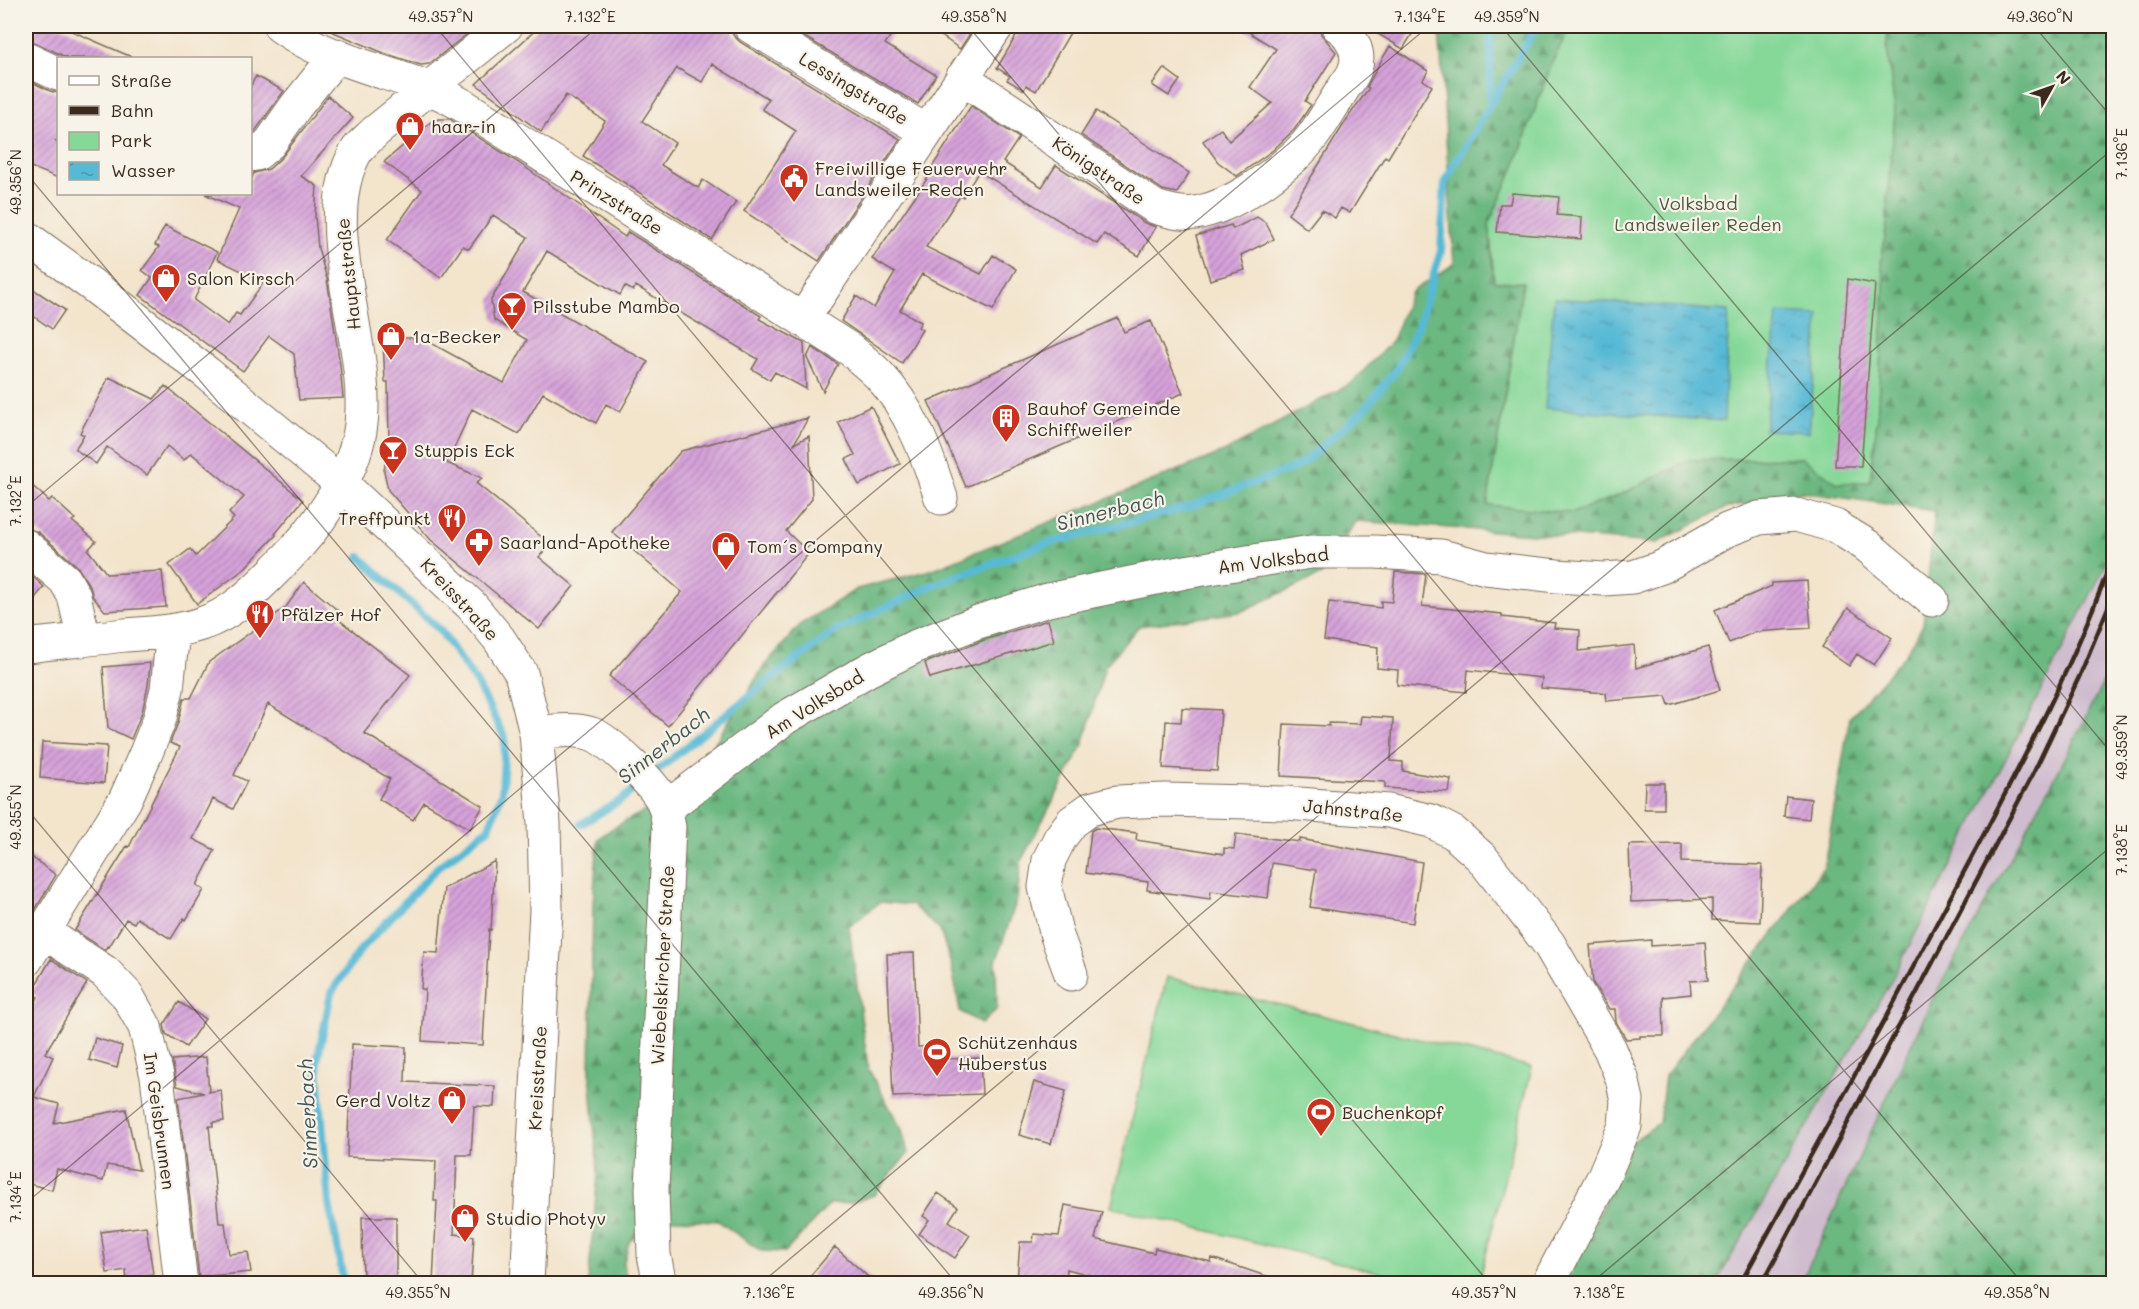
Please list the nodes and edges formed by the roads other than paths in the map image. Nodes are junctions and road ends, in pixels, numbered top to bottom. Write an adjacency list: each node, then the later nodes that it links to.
1 (280, 26): 6 (street, Prinzstraße)
2 (506, 26): 10 (street, Hauptstraße)
3 (750, 26): 11 (street, Lessingstraße)
4 (997, 26): 9 (street)
5 (1338, 26): 9 (street, Königstraße)
6 (337, 55): 10 (street, Prinzstraße); 12 (street)
7 (26, 59): 8 (street)
8 (57, 74)
9 (962, 78): 11 (street)
10 (429, 88): 14 (street, Prinzstraße); 15 (street, Hauptstraße)
11 (926, 131): 14 (street)
12 (254, 155)
13 (26, 237): 15 (street, Kreisstraße)
14 (803, 319): 16 (street, Prinzstraße)
15 (341, 483): 19 (street, Hauptstraße); 22 (street, Kreisstraße)
16 (941, 498)
17 (26, 546): 20 (street)
18 (1932, 600): 23 (street, Am Volksbad)
19 (173, 631): 20 (street, Hauptstraße); 24 (street)
20 (84, 639): 21 (street, Hauptstraße)
21 (26, 646)
22 (536, 733): 23 (street); 28 (street, Kreisstraße)
23 (660, 799): 29 (street, Wiebelskircher Straße)
24 (44, 932): 25 (street); 27 (street, Im Geisbrunnen)
25 (26, 960)
26 (1071, 974): 30 (street, Jahnstraße)
27 (181, 1284)
28 (527, 1284)
29 (660, 1284)
30 (1548, 1284)

